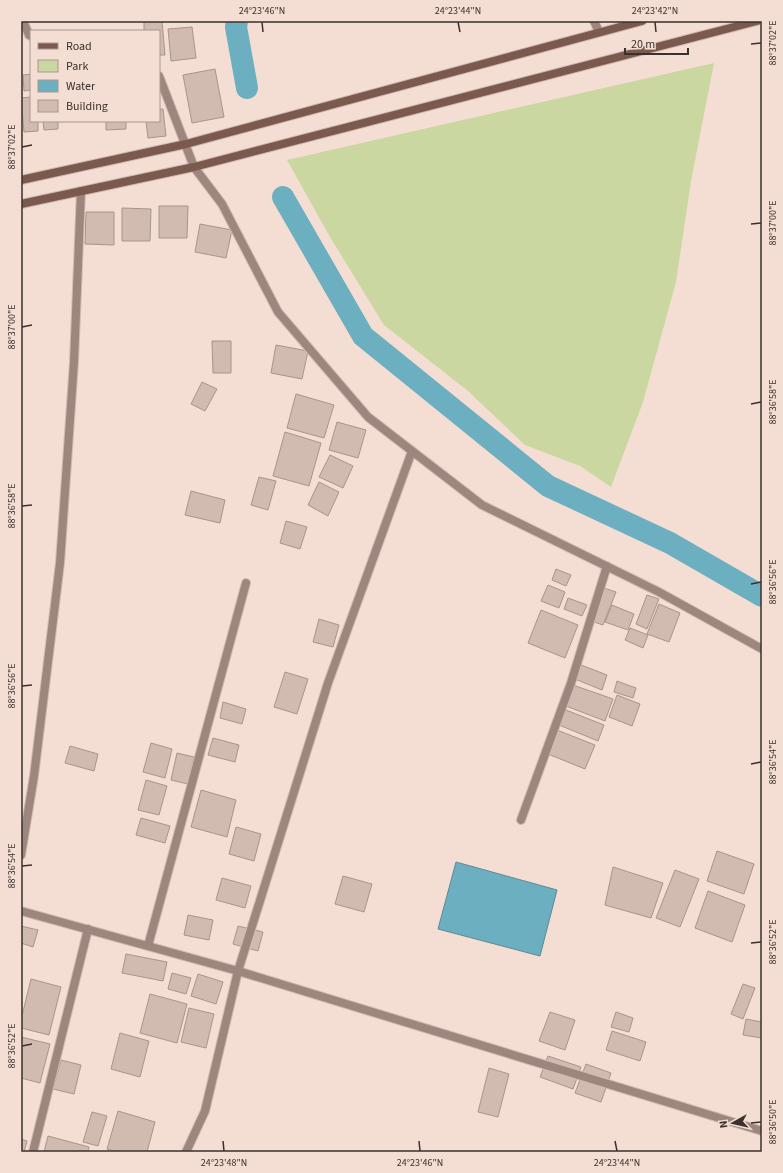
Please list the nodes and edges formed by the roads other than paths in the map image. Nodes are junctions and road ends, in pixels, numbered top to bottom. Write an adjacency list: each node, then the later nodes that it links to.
1 (23, 21): 6 (street)
2 (594, 21): 5 (street)
3 (642, 21): 5 (main road)
4 (757, 21): 9 (main road)
5 (599, 32): 8 (main road)
6 (30, 36)
7 (160, 79): 8 (street)
8 (186, 144): 9 (street); 10 (main road)
9 (194, 167): 11 (main road); 13 (street)
10 (21, 180)
11 (81, 191): 12 (main road); 18 (street)
12 (21, 204)
13 (412, 451): 14 (street); 22 (street)
14 (607, 566): 16 (street); 17 (street)
15 (246, 583): 21 (street)
16 (762, 648)
17 (521, 820)
18 (21, 855)
19 (21, 911): 20 (street)
20 (88, 929): 21 (street); 24 (street)
21 (148, 946): 22 (street)
22 (238, 971): 23 (street); 25 (street)
23 (762, 1130)
24 (33, 1152)
25 (186, 1152)

